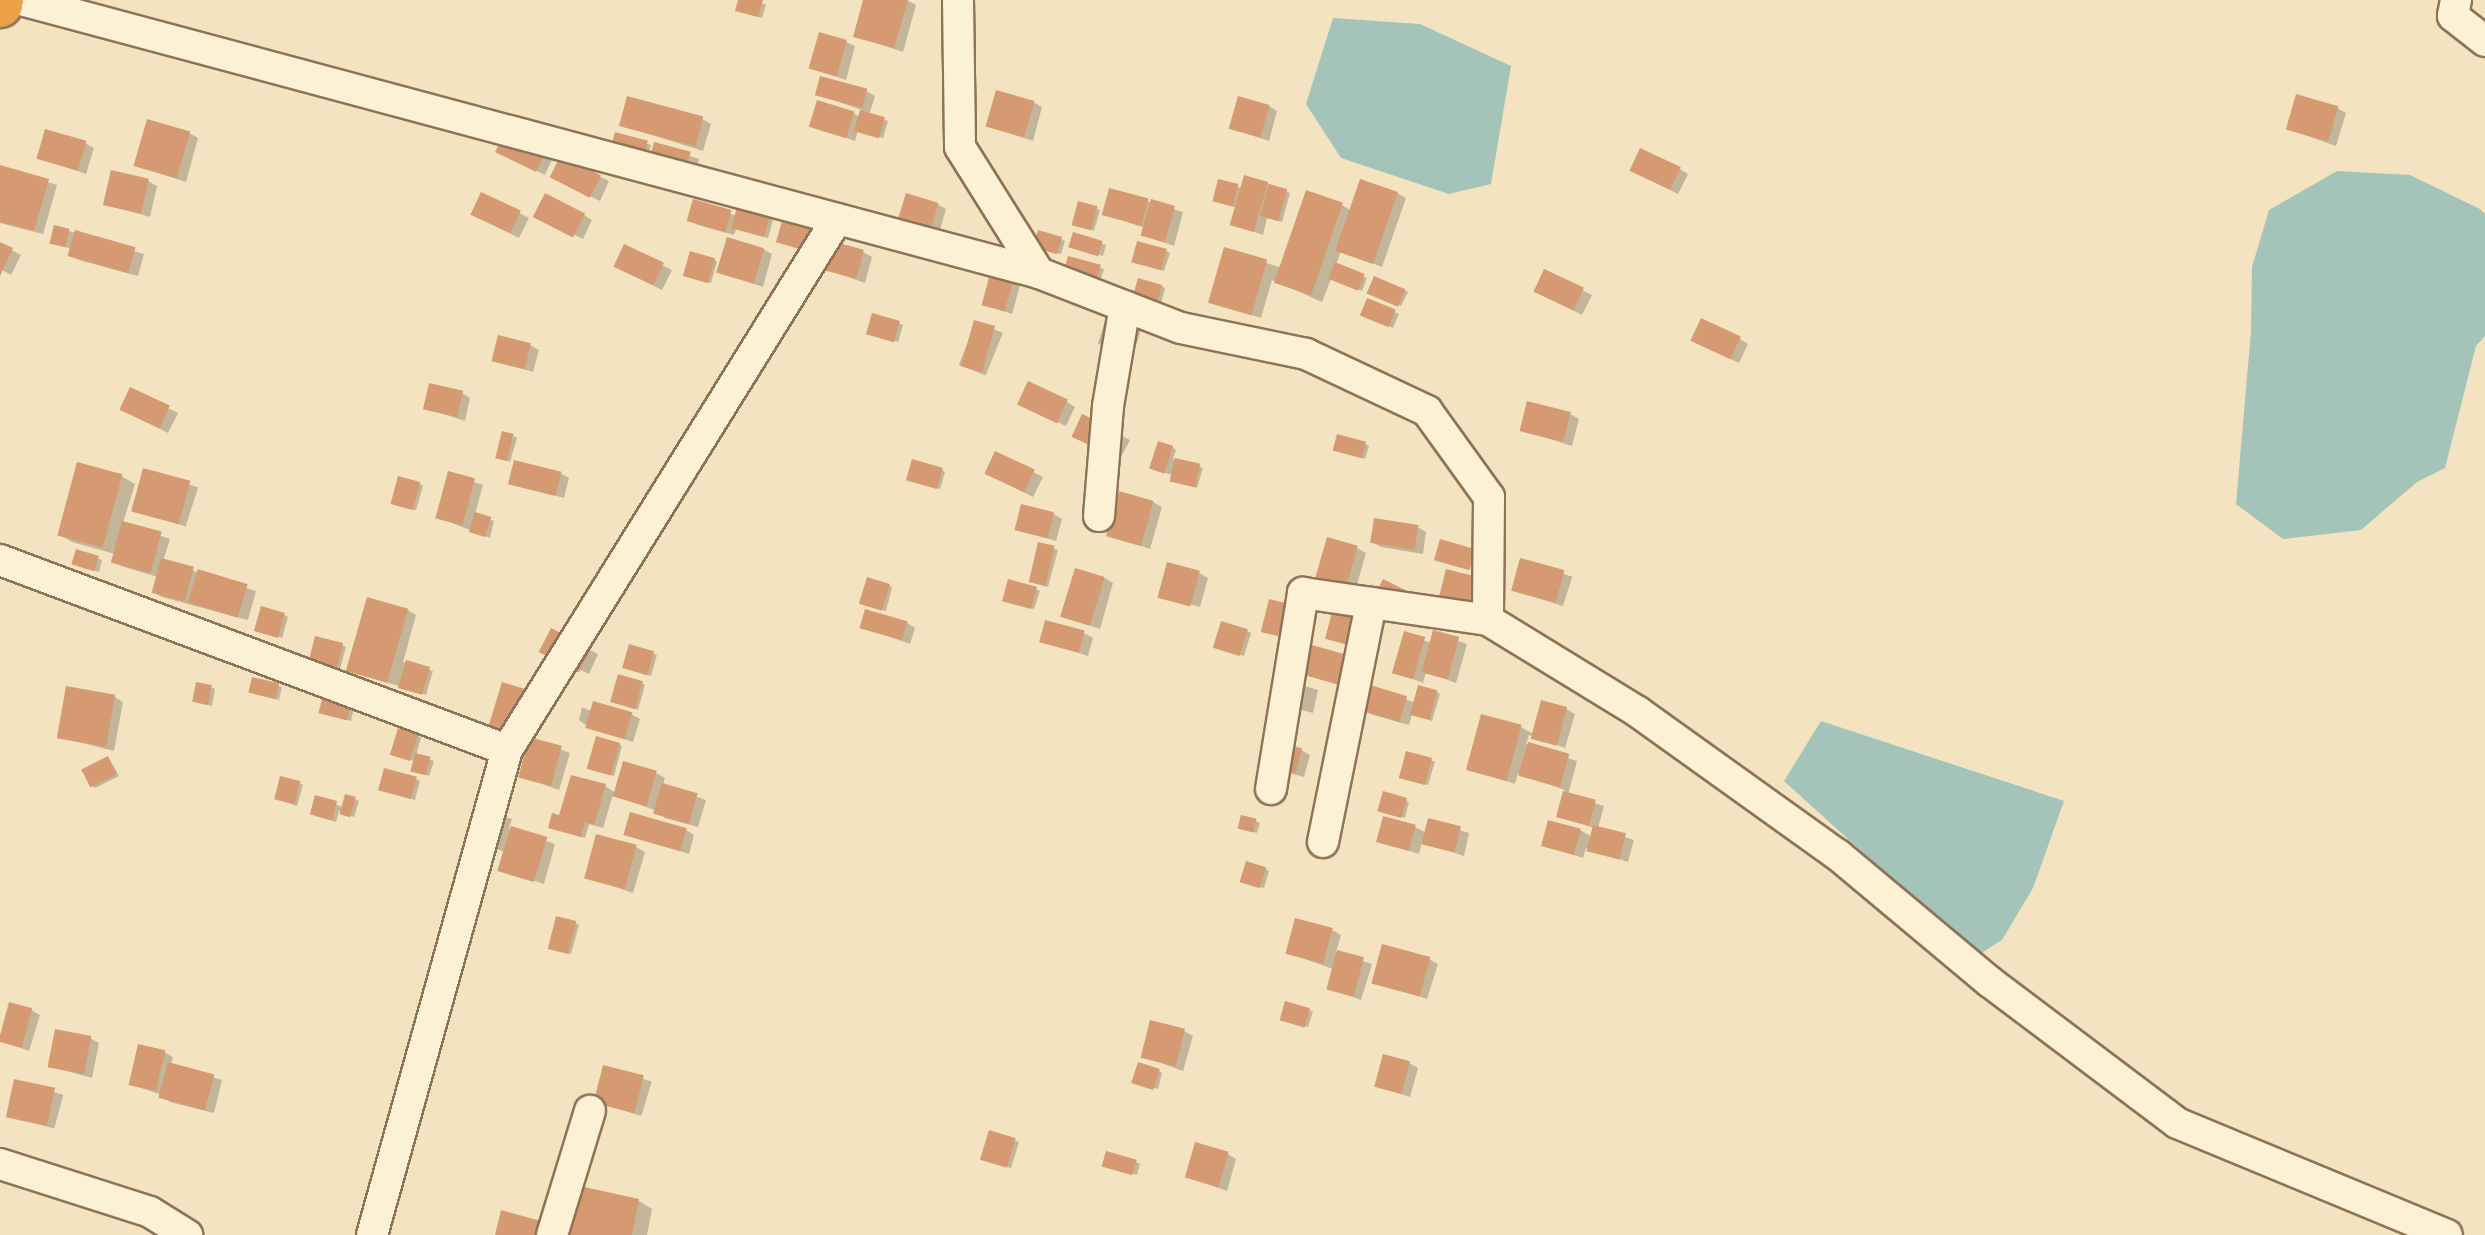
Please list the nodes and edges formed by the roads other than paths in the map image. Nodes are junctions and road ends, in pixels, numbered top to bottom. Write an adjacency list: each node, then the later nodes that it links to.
1 (21, 0): 5 (street)
2 (958, 0): 6 (street)
3 (2456, 0): 4 (street)
4 (2485, 41)
5 (837, 219): 6 (street); 12 (street)
6 (1039, 273): 7 (street)
7 (1125, 306): 8 (street); 11 (street)
8 (1099, 516)
9 (0, 560): 12 (street)
10 (1371, 603): 11 (street); 13 (street); 14 (street)
11 (1488, 620): 20 (street)
12 (507, 750): 18 (street)
13 (1271, 789)
14 (1323, 842)
15 (590, 1111): 19 (street)
16 (0, 1164): 17 (street)
17 (187, 1235)
18 (372, 1235)
19 (552, 1235)
20 (2447, 1235)

